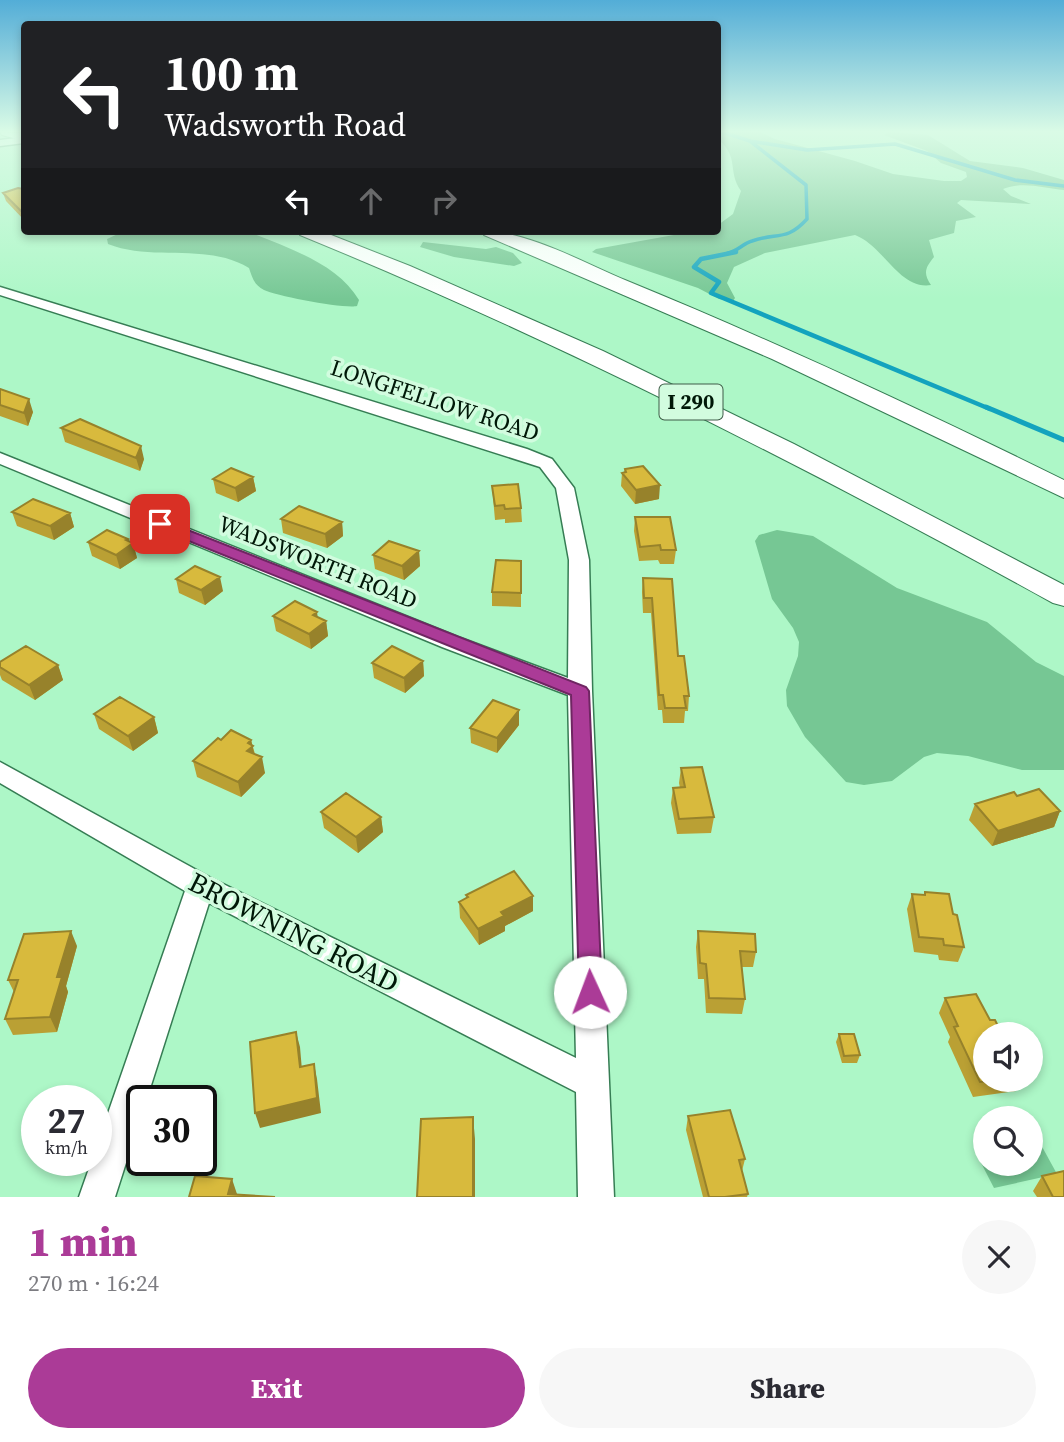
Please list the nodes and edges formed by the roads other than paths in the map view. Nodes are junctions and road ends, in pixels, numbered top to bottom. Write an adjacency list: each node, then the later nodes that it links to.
1 (315, 235): 6 (highway, I 290)
2 (500, 235): 5 (highway)
3 (0, 291): 7 (street, LONGFELLOW ROAD)
4 (0, 458): 7 (street, WADSWORTH ROAD)
5 (1064, 490)
6 (1064, 597)
7 (580, 691): 10 (street, LONGFELLOW ROAD)
8 (0, 771): 9 (street, BROWNING ROAD)
9 (201, 886): 10 (street, BROWNING ROAD); 11 (street)
10 (593, 1084): 12 (street, LONGFELLOW ROAD)
11 (97, 1197)
12 (596, 1197)

